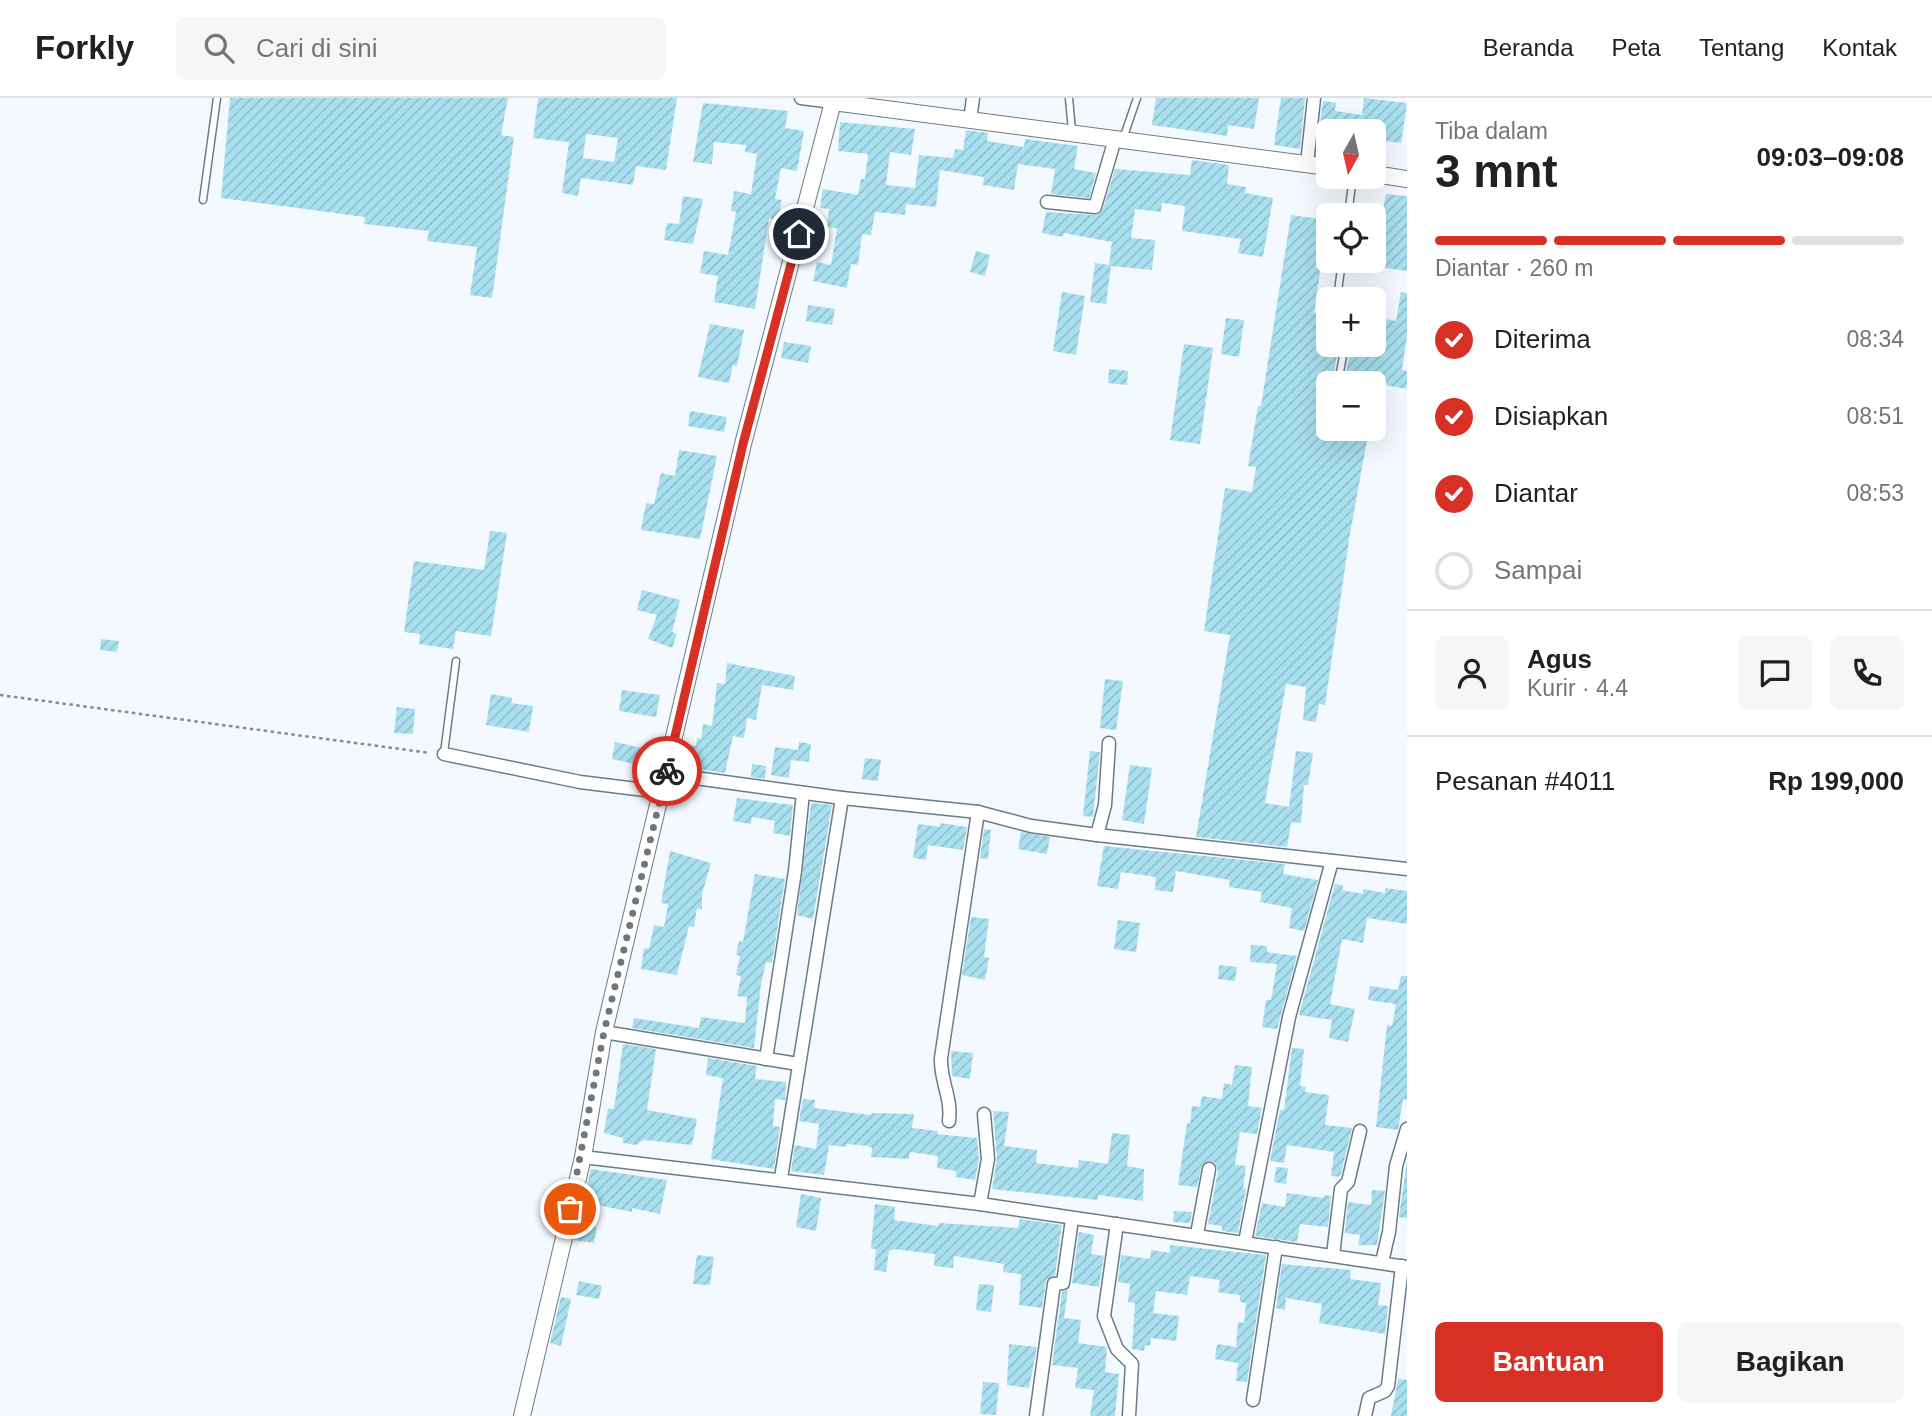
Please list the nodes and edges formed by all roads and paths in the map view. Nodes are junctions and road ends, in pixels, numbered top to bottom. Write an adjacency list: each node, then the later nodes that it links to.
1 (217, 98): 15 (lane)
2 (801, 98): 7 (street)
3 (973, 98): 8 (street)
4 (1069, 98): 9 (lane)
5 (1138, 98): 10 (lane)
6 (1314, 98): 11 (street)
7 (833, 100): 8 (street); 21 (street)
8 (970, 120): 9 (street)
9 (1072, 133): 10 (street)
10 (1119, 140): 11 (street); 16 (street)
11 (1307, 164): 12 (street)
12 (1316, 165)
13 (1386, 176): 14 (street)
14 (1407, 179)
15 (203, 201)
16 (1047, 202)
17 (456, 661): 20 (lane)
18 (0, 695): 20 (path)
19 (1109, 743): 26 (street)
20 (444, 754): 22 (street)
21 (666, 774): 22 (street); 23 (street)
22 (660, 792): 29 (street)
23 (803, 793): 24 (street); 30 (street)
24 (842, 798): 25 (street); 31 (street)
25 (978, 812): 26 (street); 33 (street)
26 (1097, 835): 27 (street)
27 (1332, 861): 28 (street); 43 (street)
28 (1407, 869)
29 (604, 1032): 30 (street); 36 (street)
30 (766, 1059): 31 (street)
31 (798, 1064): 38 (street)
32 (984, 1114): 39 (street)
33 (949, 1121)
34 (1407, 1129): 46 (street)
35 (1360, 1131): 45 (street)
36 (583, 1157): 38 (street); 49 (street)
37 (1209, 1168): 42 (street)
38 (781, 1178): 39 (street)
39 (980, 1204): 40 (street)
40 (1072, 1219): 41 (street); 50 (street)
41 (1117, 1224): 42 (street); 51 (street)
42 (1197, 1234): 43 (street)
43 (1245, 1242): 44 (street)
44 (1276, 1247): 45 (street); 48 (street)
45 (1333, 1255): 46 (street)
46 (1382, 1262): 47 (street)
47 (1405, 1267): 52 (street)
48 (1253, 1400)
49 (522, 1416)
50 (1036, 1416)
51 (1129, 1416)
52 (1365, 1416)

